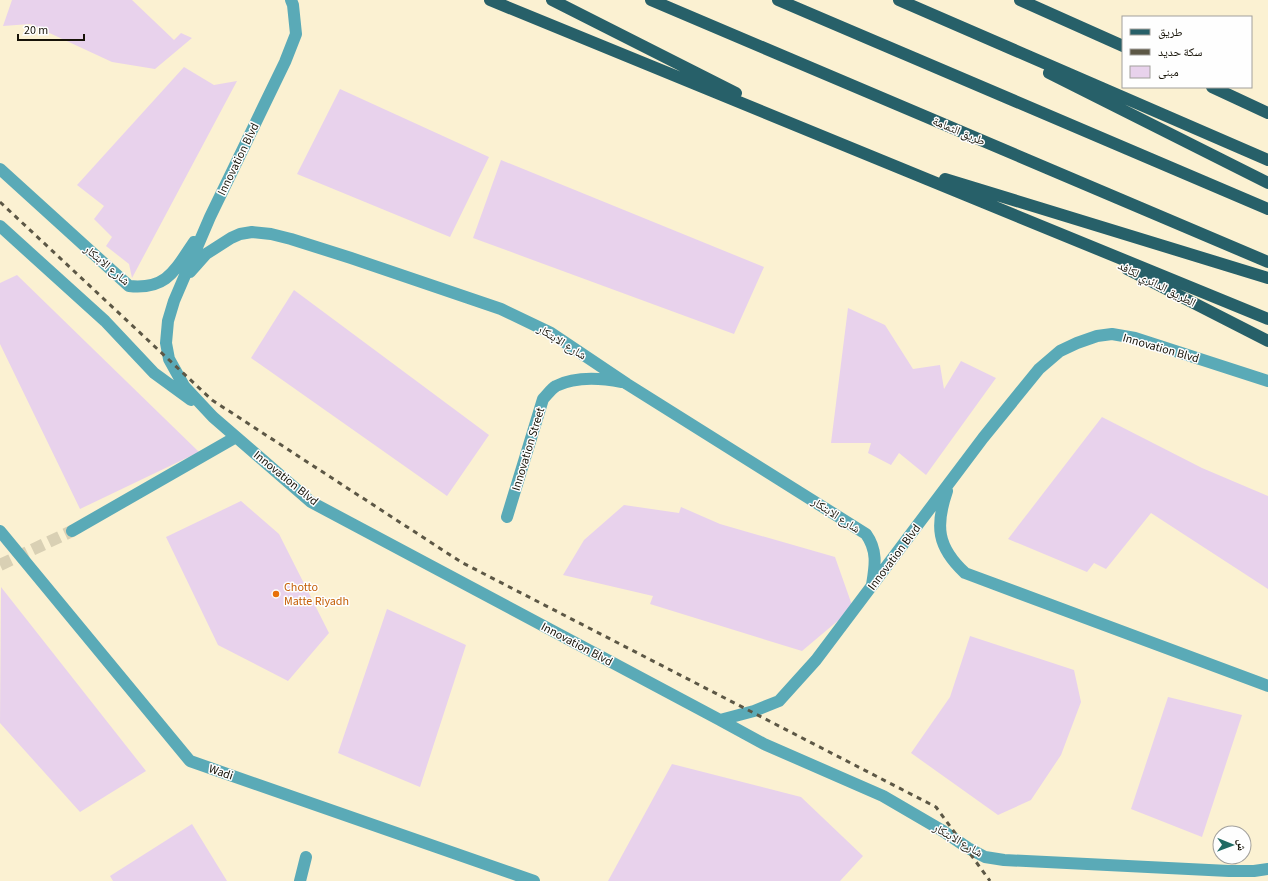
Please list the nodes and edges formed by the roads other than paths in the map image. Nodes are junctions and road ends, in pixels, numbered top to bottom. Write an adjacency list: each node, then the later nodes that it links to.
1 (291, 0): 19 (street, Innovation Blvd)
2 (490, 0): 13 (main road)
3 (552, 0): 13 (main road)
4 (651, 0): 22 (main road, طريق الثمامة)
5 (778, 0): 18 (main road)
6 (899, 0): 9 (main road)
7 (1020, 0): 8 (main road)
8 (1034, 3): 10 (main road)
9 (927, 12): 15 (main road); 17 (main road)
10 (1122, 46)
11 (1214, 88): 12 (main road)
12 (1268, 113)
13 (820, 134): 14 (main road)
14 (877, 158): 21 (main road); 24 (main road)
15 (1268, 160)
16 (0, 169): 19 (street, شارع الابتكار)
17 (1268, 183)
18 (1268, 208)
19 (210, 217): 23 (street, Innovation Blvd)
20 (0, 226): 29 (street)
21 (1045, 228): 25 (main road); 26 (main road, الطريق الدائري لكافد)
22 (1268, 262)
23 (184, 278): 28 (street, شارع الابتكار); 29 (street, Innovation Blvd)
24 (1268, 278)
25 (1268, 319)
26 (1268, 341)
27 (1268, 382): 31 (street, Innovation Blvd)
28 (627, 384): 32 (street, Innovation Street); 35 (street, شارع الابتكار)
29 (213, 418): 30 (street, Innovation Blvd)
30 (236, 437): 34 (street); 37 (street, Innovation Blvd)
31 (950, 483): 35 (street, Innovation Blvd); 36 (street)
32 (507, 517)
33 (0, 531): 41 (street, Wadi)
34 (72, 531)
35 (872, 586): 37 (street, Innovation Blvd)
36 (1268, 686)
37 (720, 720): 39 (street, شارع الابتكار)
38 (306, 857): 40 (street)
39 (1268, 869)
40 (300, 881)
41 (534, 881)

